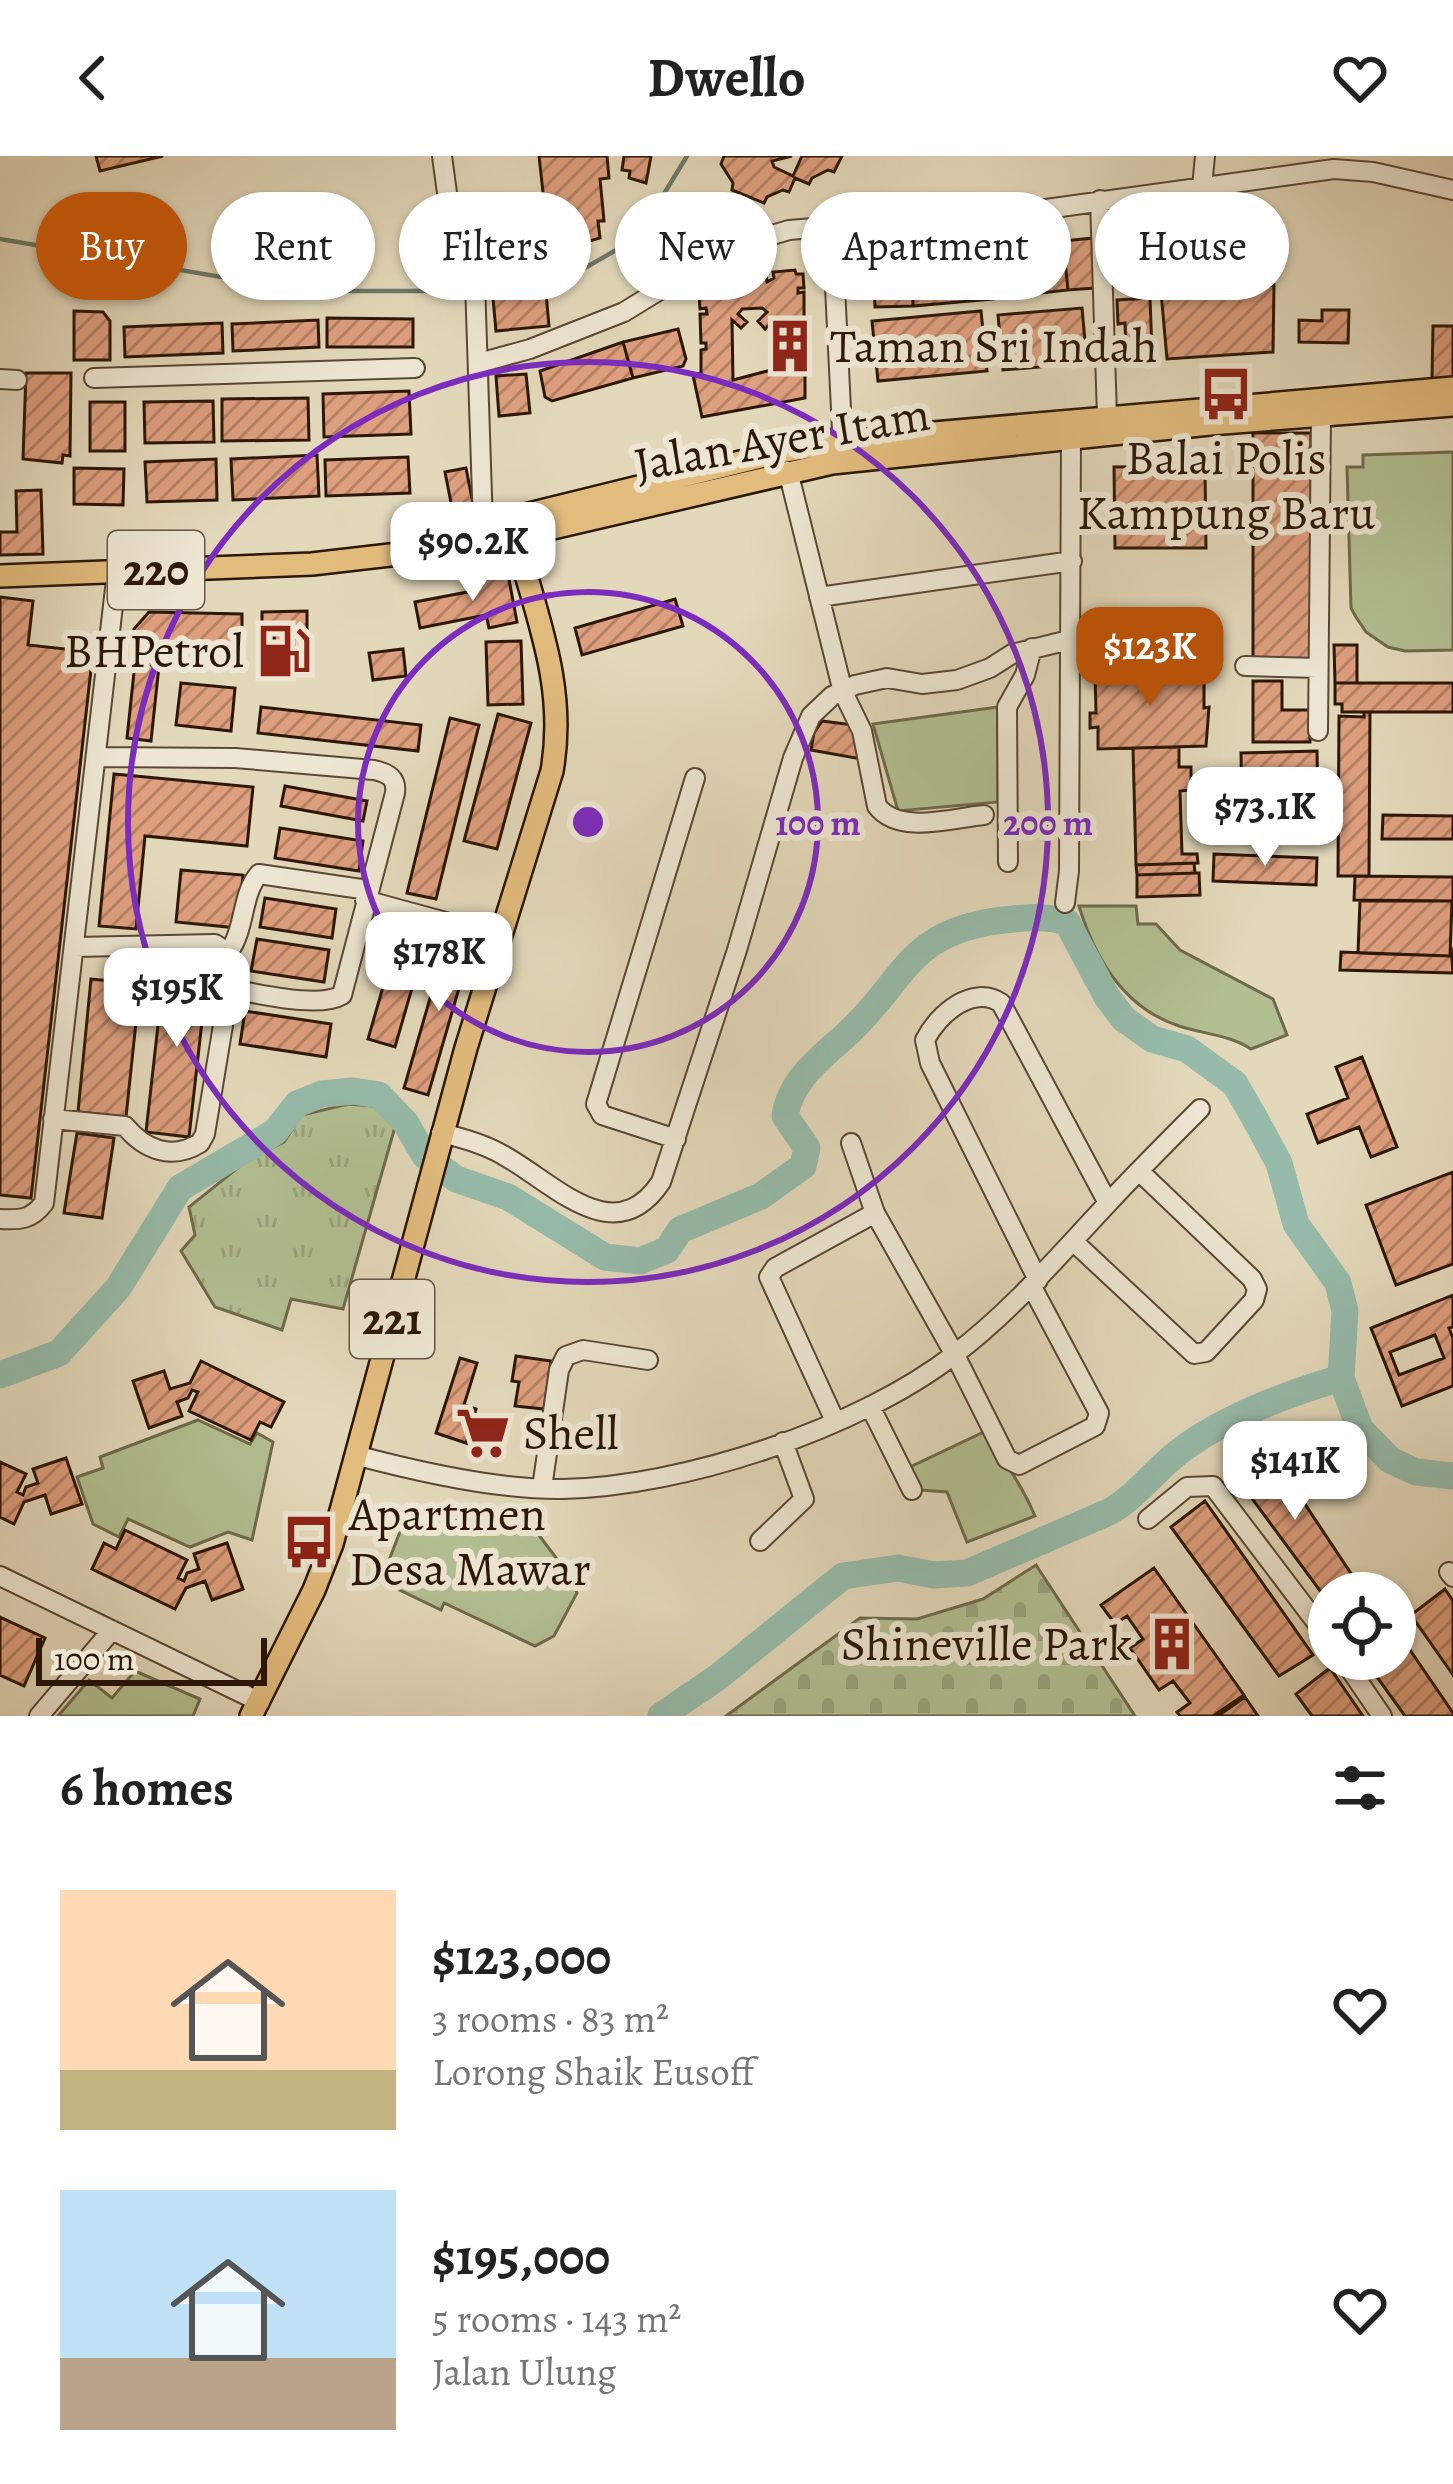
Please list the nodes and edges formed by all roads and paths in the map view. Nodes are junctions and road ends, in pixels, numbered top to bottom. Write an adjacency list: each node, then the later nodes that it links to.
1 (442, 156): 9 (street)
2 (1204, 156): 3 (street)
3 (1202, 188): 4 (street); 5 (street)
4 (1453, 190)
5 (1168, 192)
6 (801, 229): 9 (street)
7 (836, 300): 17 (street)
8 (1103, 300): 15 (street)
9 (479, 363): 19 (street)
10 (415, 368): 11 (street)
11 (94, 378)
12 (1453, 388): 15 (main road, Jalan Ayer Itam)
13 (1453, 405): 14 (main road, Jalan Ayer Itam)
14 (1321, 414): 16 (main road, Jalan Ayer Itam); 29 (street)
15 (1106, 416): 17 (main road, Jalan Ayer Itam)
16 (1071, 438): 17 (main road, Jalan Ayer Itam); 22 (street)
17 (843, 451): 18 (main road, Jalan Ayer Itam); 20 (main road, Jalan Ayer Itam)
18 (788, 471): 20 (main road, Jalan Ayer Itam); 25 (street)
19 (483, 526): 20 (main road, Jalan Ayer Itam / 220); 21 (main road, Jalan Ayer Itam / 220)
20 (513, 529): 21 (main road, Jalan Ayer Itam / 220); 38 (main road, 221)
21 (416, 552): 23 (main road, Jalan Ayer Itam / 220)
22 (1072, 561): 25 (street); 26 (street)
23 (117, 572): 24 (main road, Jalan Ayer Itam / 220); 32 (street)
24 (0, 575)
25 (819, 597): 30 (street)
26 (1069, 640): 27 (street); 37 (street)
27 (1032, 648): 30 (street); 35 (street)
28 (1245, 667): 29 (street)
29 (1318, 668): 31 (street)
30 (843, 692): 34 (street); 45 (street)
31 (1318, 731)
32 (98, 757): 36 (street); 39 (street)
33 (695, 778): 45 (street)
34 (984, 815)
35 (1009, 862)
36 (367, 895): 38 (street); 40 (street); 41 (street)
37 (1065, 903)
38 (501, 937): 44 (main road, 221)
39 (75, 946): 40 (street); 43 (street)
40 (228, 953): 41 (street)
41 (229, 989): 43 (street)
42 (1200, 1108): 47 (street)
43 (53, 1119): 50 (street)
44 (440, 1138): 45 (street); 58 (main road, 221)
45 (676, 1138)
46 (851, 1143): 49 (street)
47 (1138, 1172): 48 (street); 51 (street)
48 (1108, 1203): 51 (street); 52 (street)
49 (875, 1213): 53 (street); 56 (street)
50 (0, 1219)
51 (1074, 1242): 52 (street)
52 (1035, 1284): 53 (street); 53 (street)
53 (955, 1354): 55 (street)
54 (648, 1360): 59 (street)
55 (870, 1406): 56 (street); 60 (street)
56 (835, 1421): 57 (street)
57 (783, 1442): 59 (street); 62 (street)
58 (355, 1455): 59 (street); 67 (main road, 221)
59 (542, 1488)
60 (912, 1490)
61 (1148, 1519): 64 (street)
62 (760, 1540)
63 (0, 1576): 65 (street)
64 (1308, 1612)
65 (112, 1630): 67 (street); 68 (street)
66 (1357, 1680): 69 (street)
67 (256, 1709)
68 (39, 1716)
69 (1382, 1716)

